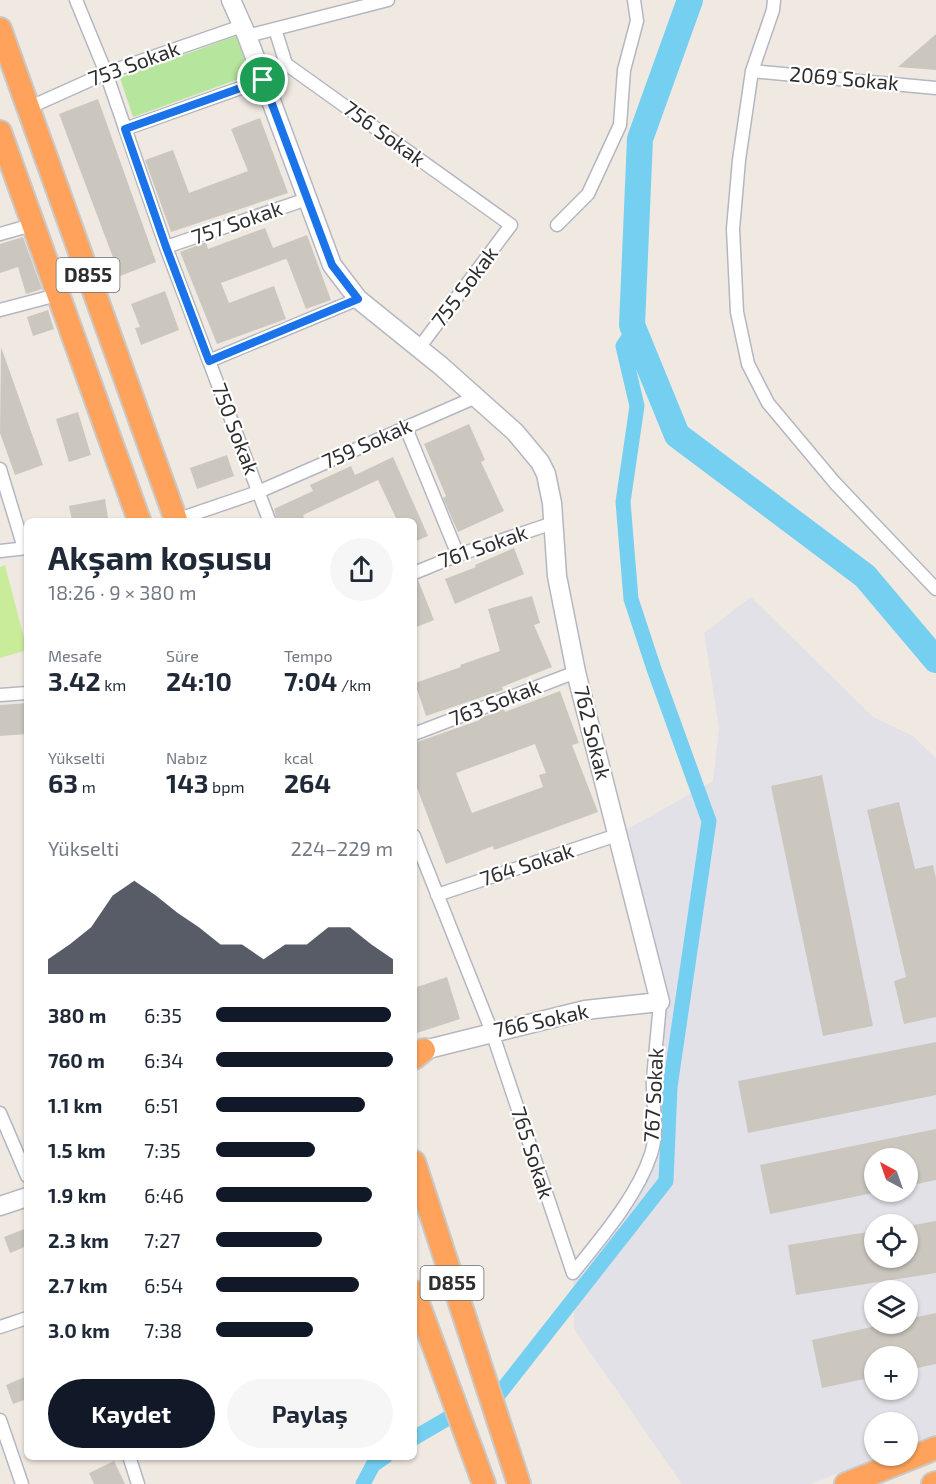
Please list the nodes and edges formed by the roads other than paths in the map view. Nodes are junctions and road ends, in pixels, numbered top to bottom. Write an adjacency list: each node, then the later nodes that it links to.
1 (76, 0): 10 (street, 750 Sokak)
2 (231, 0): 8 (street)
3 (388, 0): 7 (street, 753 Sokak)
4 (634, 0): 19 (street)
5 (774, 0): 9 (street)
6 (0, 29): 13 (highway, D855)
7 (276, 29): 8 (street, 753 Sokak); 18 (street, 756 Sokak)
8 (245, 31): 10 (street, 753 Sokak); 11 (street)
9 (752, 71): 12 (street, 2069 Sokak); 41 (street)
10 (106, 73): 13 (street, 753 Sokak); 14 (street, 750 Sokak)
11 (263, 80): 14 (street); 16 (street)
12 (936, 88)
13 (28, 108): 32 (highway, D855)
14 (125, 129): 21 (street, 750 Sokak)
15 (0, 132): 17 (highway, D855)
16 (307, 199): 21 (street, 757 Sokak); 23 (street)
17 (32, 225): 20 (street); 22 (highway, D855)
18 (511, 225): 25 (street, 755 Sokak)
19 (557, 225)
20 (0, 234)
21 (166, 247): 26 (street, 750 Sokak)
22 (57, 295): 24 (street); 31 (highway, D855)
23 (358, 299): 25 (street); 26 (street)
24 (0, 310)
25 (419, 348): 27 (street)
26 (209, 361): 30 (street, 750 Sokak)
27 (476, 397): 28 (street, 759 Sokak); 35 (street, 762 Sokak)
28 (406, 428): 30 (street, 759 Sokak); 39 (street)
29 (0, 470): 36 (street)
30 (258, 492): 33 (street, 759 Sokak); 34 (street, 750 Sokak)
31 (138, 518)
32 (175, 518)
33 (182, 518)
34 (268, 518)
35 (552, 523): 39 (street, 761 Sokak); 42 (street, 762 Sokak)
36 (24, 545)
37 (24, 548): 38 (street)
38 (0, 551)
39 (458, 555): 40 (street, 761 Sokak)
40 (417, 572)
41 (936, 589)
42 (576, 672): 45 (street, 763 Sokak); 46 (street, 762 Sokak)
43 (24, 693): 44 (street)
44 (0, 695)
45 (417, 733)
46 (617, 836): 48 (street, 764 Sokak); 49 (street, 762 Sokak)
47 (417, 844): 48 (street, 765 Sokak)
48 (437, 895): 50 (street, 765 Sokak)
49 (660, 1002): 50 (street, 766 Sokak); 57 (street, 767 Sokak)
50 (492, 1032): 51 (street, 766 Sokak); 57 (street, 765 Sokak)
51 (417, 1052)
52 (0, 1113): 53 (street)
53 (24, 1169)
54 (417, 1171): 67 (highway, D855)
55 (24, 1198): 56 (street)
56 (0, 1206)
57 (573, 1273)
58 (417, 1300): 66 (highway, D855)
59 (24, 1319): 60 (street)
60 (0, 1327)
61 (0, 1420): 64 (street)
62 (936, 1448): 68 (highway)
63 (130, 1460): 65 (street)
64 (22, 1484)
65 (138, 1484)
66 (484, 1484)
67 (519, 1484)
68 (846, 1484)

